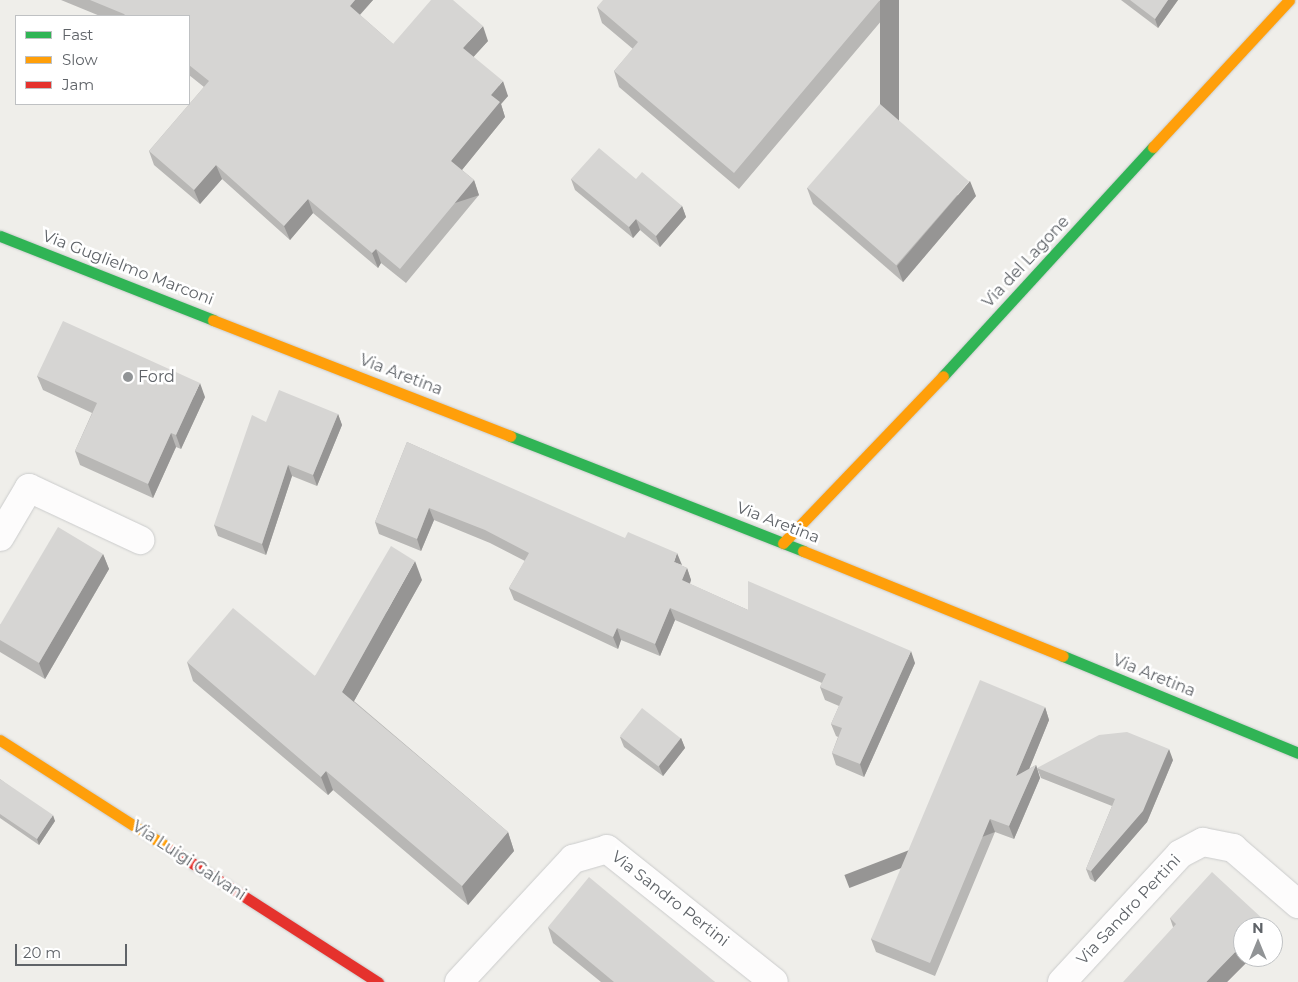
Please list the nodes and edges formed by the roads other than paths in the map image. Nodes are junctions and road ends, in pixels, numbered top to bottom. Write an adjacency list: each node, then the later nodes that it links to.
1 (1289, 0): 6 (street, Via del Lagone)
2 (0, 236): 3 (street, Via Guglielmo Marconi)
3 (244, 331): 6 (street, Via Aretina)
4 (0, 537): 5 (street)
5 (140, 540)
6 (783, 543): 8 (street, Via Aretina)
7 (0, 740): 10 (street, Via Luigi Galvani)
8 (1298, 753)
9 (1298, 904): 13 (street, Via Sandro Pertini)
10 (378, 982)
11 (459, 982): 12 (street, Via Sandro Pertini)
12 (774, 982)
13 (1062, 982)

